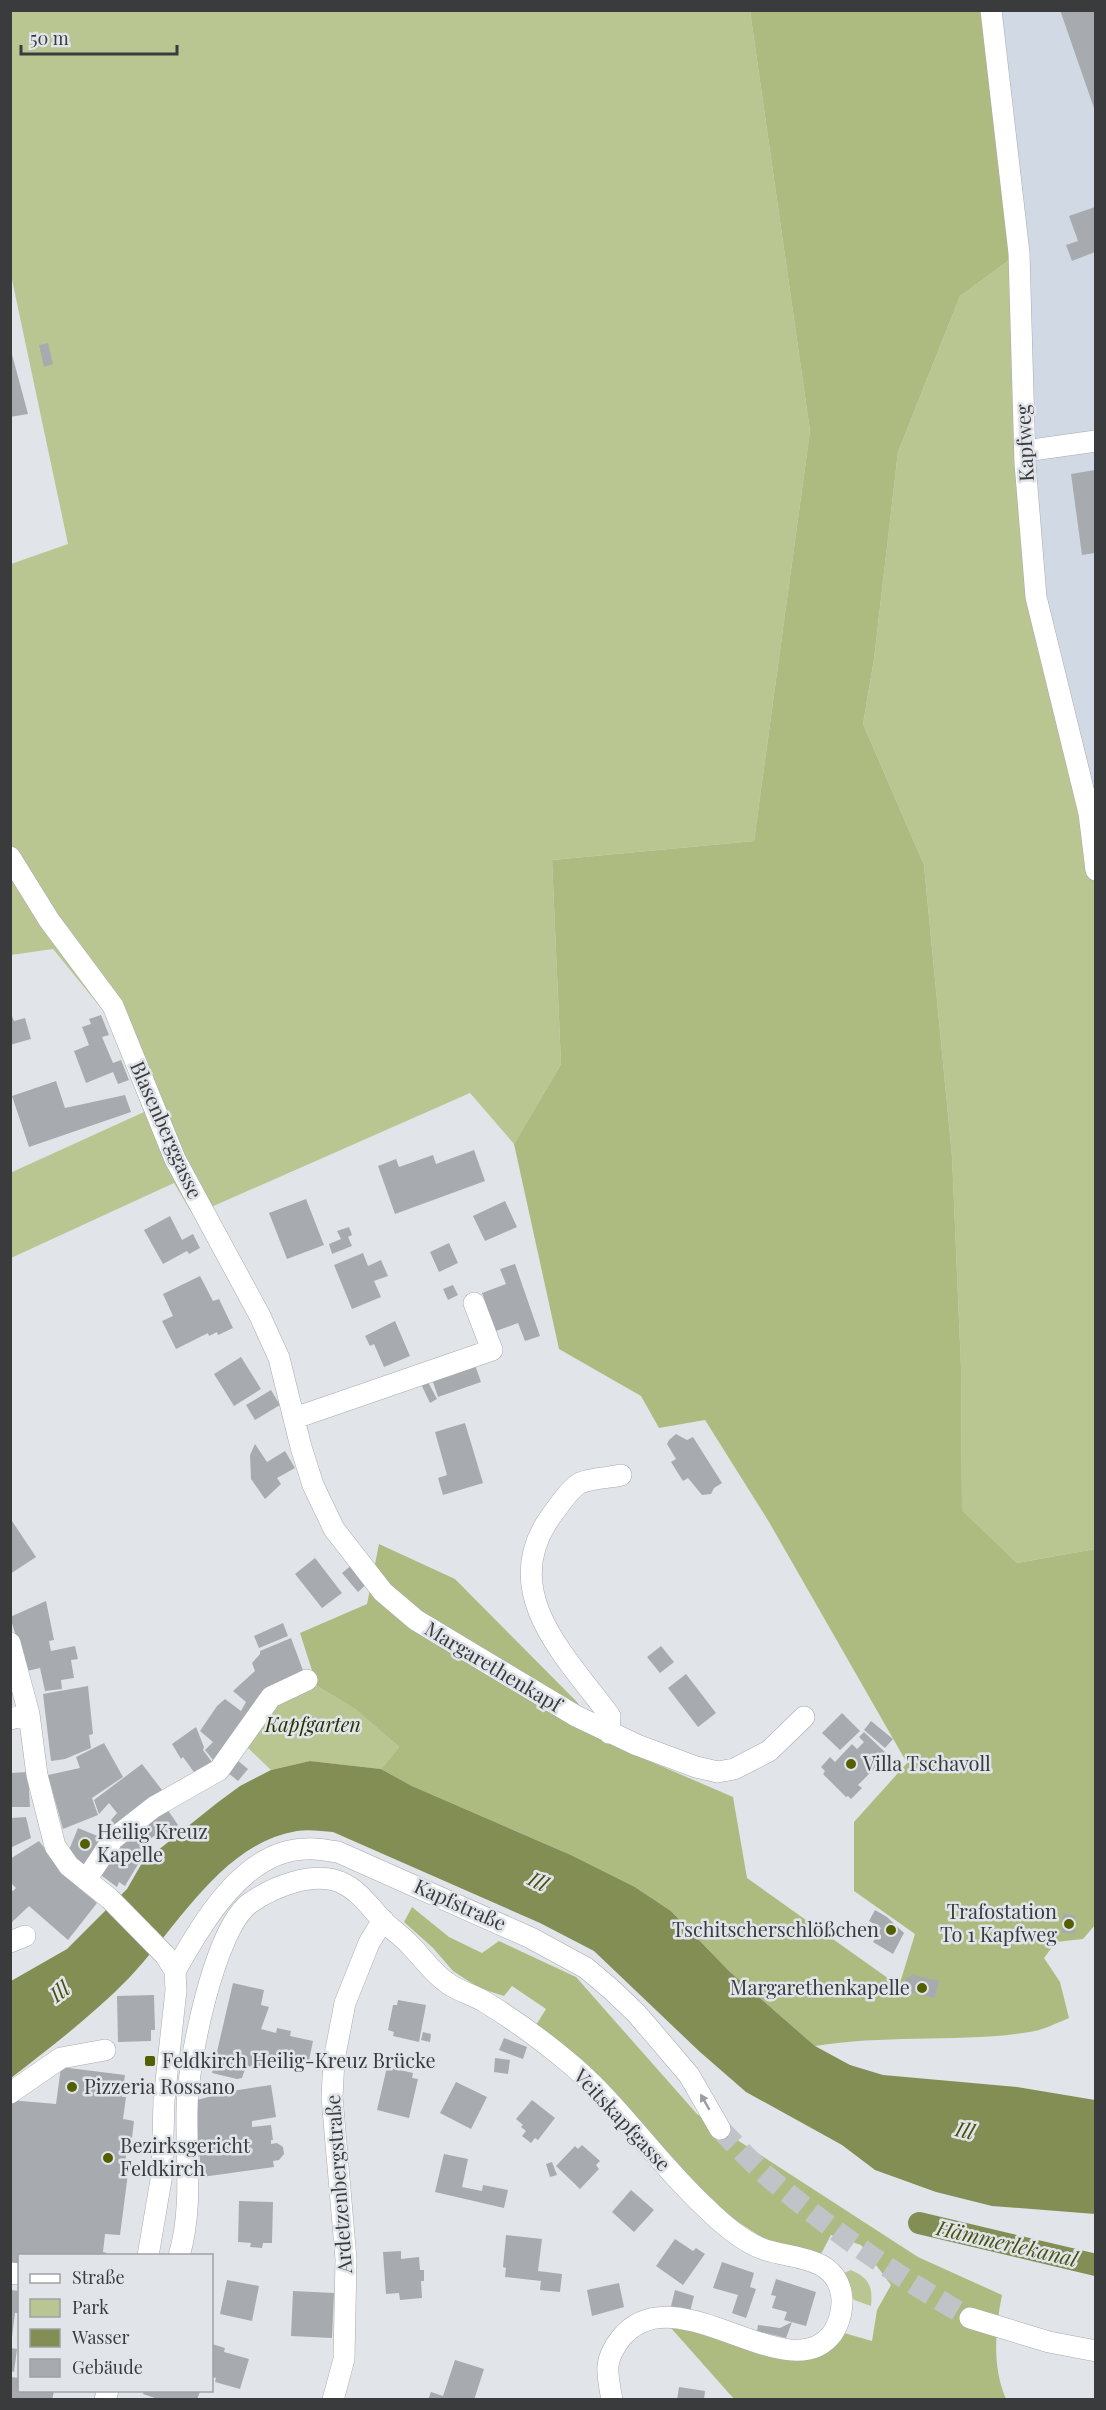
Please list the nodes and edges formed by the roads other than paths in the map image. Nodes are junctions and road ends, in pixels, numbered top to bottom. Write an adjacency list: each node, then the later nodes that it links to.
1 (991, 10): 3 (street, Kapfweg)
2 (1095, 441): 3 (street)
3 (1025, 451): 5 (street, Kapfweg)
4 (10, 857): 7 (street, Blasenberggasse)
5 (1095, 870)
6 (474, 1303): 7 (street)
7 (295, 1418): 9 (street, Blasenberggasse)
8 (621, 1475): 14 (street, Margarethenkapf)
9 (383, 1592): 14 (street, Margarethenkapf)
10 (10, 1643): 12 (street)
11 (307, 1680): 15 (street)
12 (20, 1717): 15 (street)
13 (804, 1717): 14 (street, Margarethenkapf)
14 (609, 1732)
15 (86, 1880): 17 (street)
16 (383, 1920): 22 (street); 25 (street, Ardetzenbergstraße); 26 (street, Veitskapfgasse)
17 (170, 1963): 20 (street, Kapfstraße, one-way to 17); 21 (street)
18 (105, 2050): 19 (street)
19 (10, 2093)
20 (720, 2129)
21 (148, 2254)
22 (179, 2254)
23 (970, 2318): 24 (street)
24 (1095, 2351)
25 (333, 2400)
26 (612, 2400)

